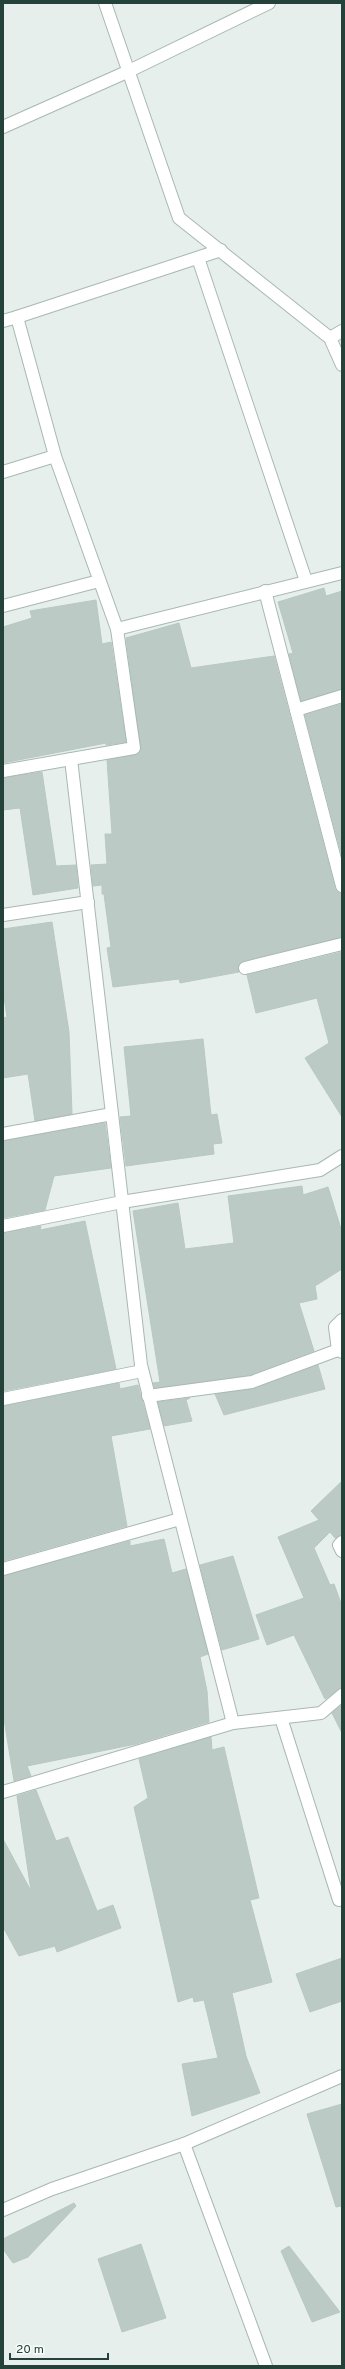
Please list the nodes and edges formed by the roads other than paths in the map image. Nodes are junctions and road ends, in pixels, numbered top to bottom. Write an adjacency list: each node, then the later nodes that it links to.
1 (106, 3): 3 (street)
2 (269, 3): 3 (street)
3 (129, 71): 4 (street); 5 (street)
4 (3, 127)
5 (221, 250): 6 (street); 10 (street)
6 (198, 258): 7 (street); 16 (street)
7 (17, 317): 8 (street); 12 (street)
8 (3, 321)
9 (342, 331): 10 (street)
10 (330, 338): 11 (street)
11 (342, 365)
12 (55, 456): 13 (street); 15 (street)
13 (3, 472)
14 (342, 573): 16 (street)
15 (99, 581): 18 (street); 19 (street)
16 (306, 581): 17 (street)
17 (265, 591): 19 (street); 21 (street)
18 (3, 606)
19 (118, 629): 22 (street)
20 (342, 696): 21 (street)
21 (296, 710): 24 (street)
22 (71, 759): 23 (street); 25 (street)
23 (3, 771)
24 (342, 886)
25 (88, 902): 26 (street); 29 (street)
26 (3, 915)
27 (342, 944): 28 (street)
28 (245, 968)
29 (112, 1114): 30 (street); 32 (street)
30 (3, 1134)
31 (342, 1156): 32 (street)
32 (122, 1202): 33 (street); 36 (street)
33 (3, 1226)
34 (342, 1320): 35 (street)
35 (340, 1351): 37 (street)
36 (142, 1371): 37 (street); 38 (street)
37 (148, 1396): 39 (street)
38 (3, 1399)
39 (180, 1519): 42 (street); 45 (street)
40 (342, 1542): 41 (street)
41 (342, 1552)
42 (3, 1569)
43 (342, 1695): 44 (street)
44 (281, 1718): 45 (street); 47 (street)
45 (233, 1723): 46 (street)
46 (3, 1792)
47 (339, 1900)
48 (342, 2076): 49 (street)
49 (184, 2144): 50 (street); 51 (street)
50 (3, 2210)
51 (266, 2366)

